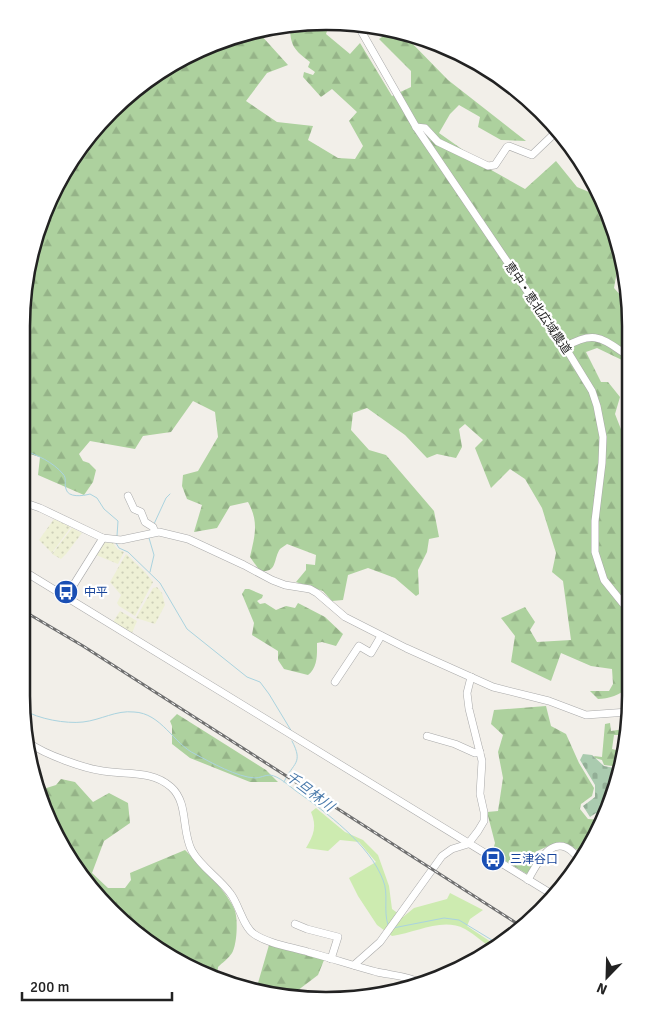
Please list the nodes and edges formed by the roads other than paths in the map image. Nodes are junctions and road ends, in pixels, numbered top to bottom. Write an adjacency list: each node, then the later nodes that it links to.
1 (362, 33): 2 (street, 恵中・恵北広域農道)
2 (416, 126): 3 (street); 4 (street, 恵中・恵北広域農道)
3 (553, 135)
4 (565, 348): 5 (street); 12 (street, 恵中・恵北広域農道)
5 (622, 351)
6 (128, 496): 8 (street)
7 (30, 505): 9 (street)
8 (155, 532): 9 (street); 13 (street)
9 (103, 538): 11 (street)
10 (30, 575): 11 (street)
11 (66, 598): 20 (street)
12 (622, 602)
13 (381, 636): 14 (street); 15 (street)
14 (471, 678): 16 (street); 19 (street)
15 (335, 682)
16 (621, 712)
17 (427, 736): 19 (street)
18 (35, 746): 25 (street)
19 (480, 752): 20 (street)
20 (468, 844): 22 (street); 26 (street)
21 (575, 855): 22 (street)
22 (528, 880): 23 (street)
23 (548, 892)
24 (295, 924): 25 (street)
25 (332, 958): 26 (street)
26 (354, 965): 27 (street)
27 (409, 980)

